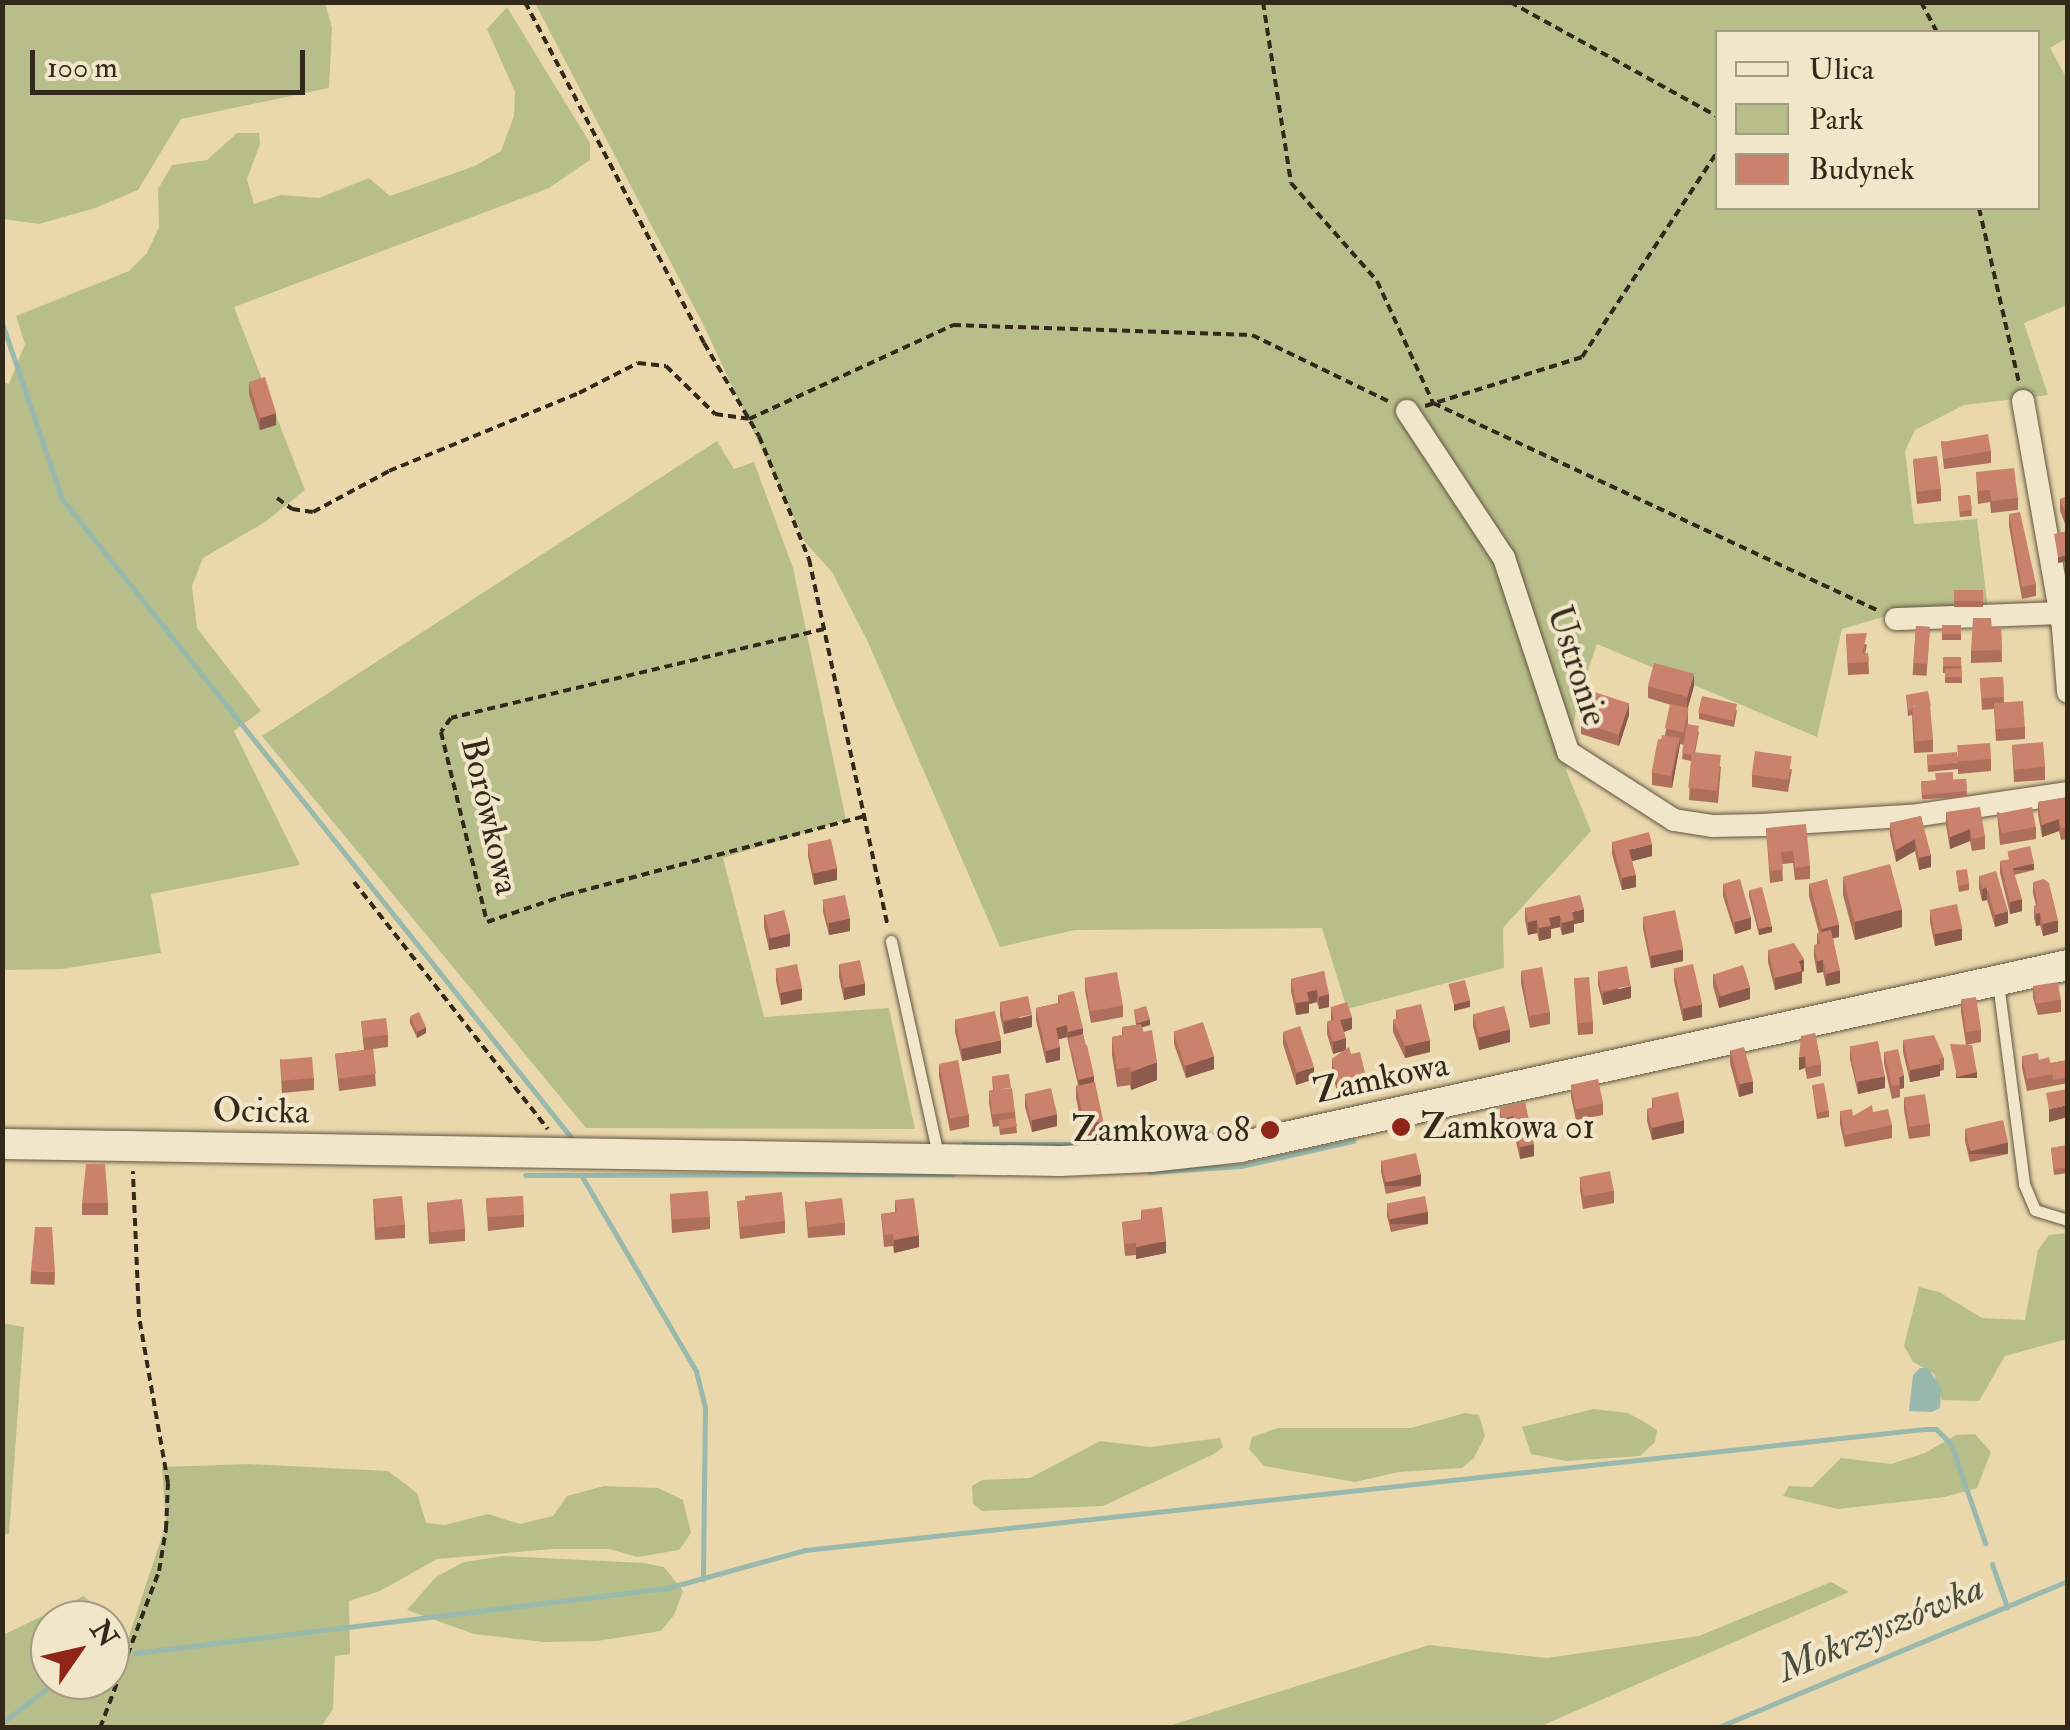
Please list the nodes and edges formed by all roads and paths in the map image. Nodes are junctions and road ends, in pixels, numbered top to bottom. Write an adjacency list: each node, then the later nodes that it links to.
1 (525, 2): 12 (path)
2 (1263, 2): 10 (path)
3 (1510, 2): 6 (path)
4 (1922, 2): 5 (path)
5 (1936, 30)
6 (1715, 115)
7 (1715, 156): 10 (path)
8 (1979, 210): 9 (path)
9 (2023, 401): 15 (street)
10 (1433, 403): 11 (path); 14 (path)
11 (1408, 411): 12 (path); 18 (street, Ustronie)
12 (750, 419): 13 (path); 16 (path)
13 (278, 498)
14 (1896, 618): 15 (street)
15 (2063, 623): 17 (street)
16 (824, 630): 19 (path); 19 (path, Borówkowa)
17 (2068, 692)
18 (2068, 793)
19 (864, 816): 21 (path)
20 (354, 882): 25 (path)
21 (891, 941): 28 (lane)
22 (2068, 966): 23 (street, Zamkowa)
23 (1997, 981): 28 (street, Zamkowa); 29 (lane)
24 (2, 1144): 26 (street, Ocicka)
25 (554, 1144): 27 (street, Zamkowa); 28 (street, Zamkowa)
26 (134, 1146): 27 (street, Ocicka); 30 (path)
27 (518, 1154)
28 (939, 1159)
29 (2068, 1220)
30 (100, 1728)

